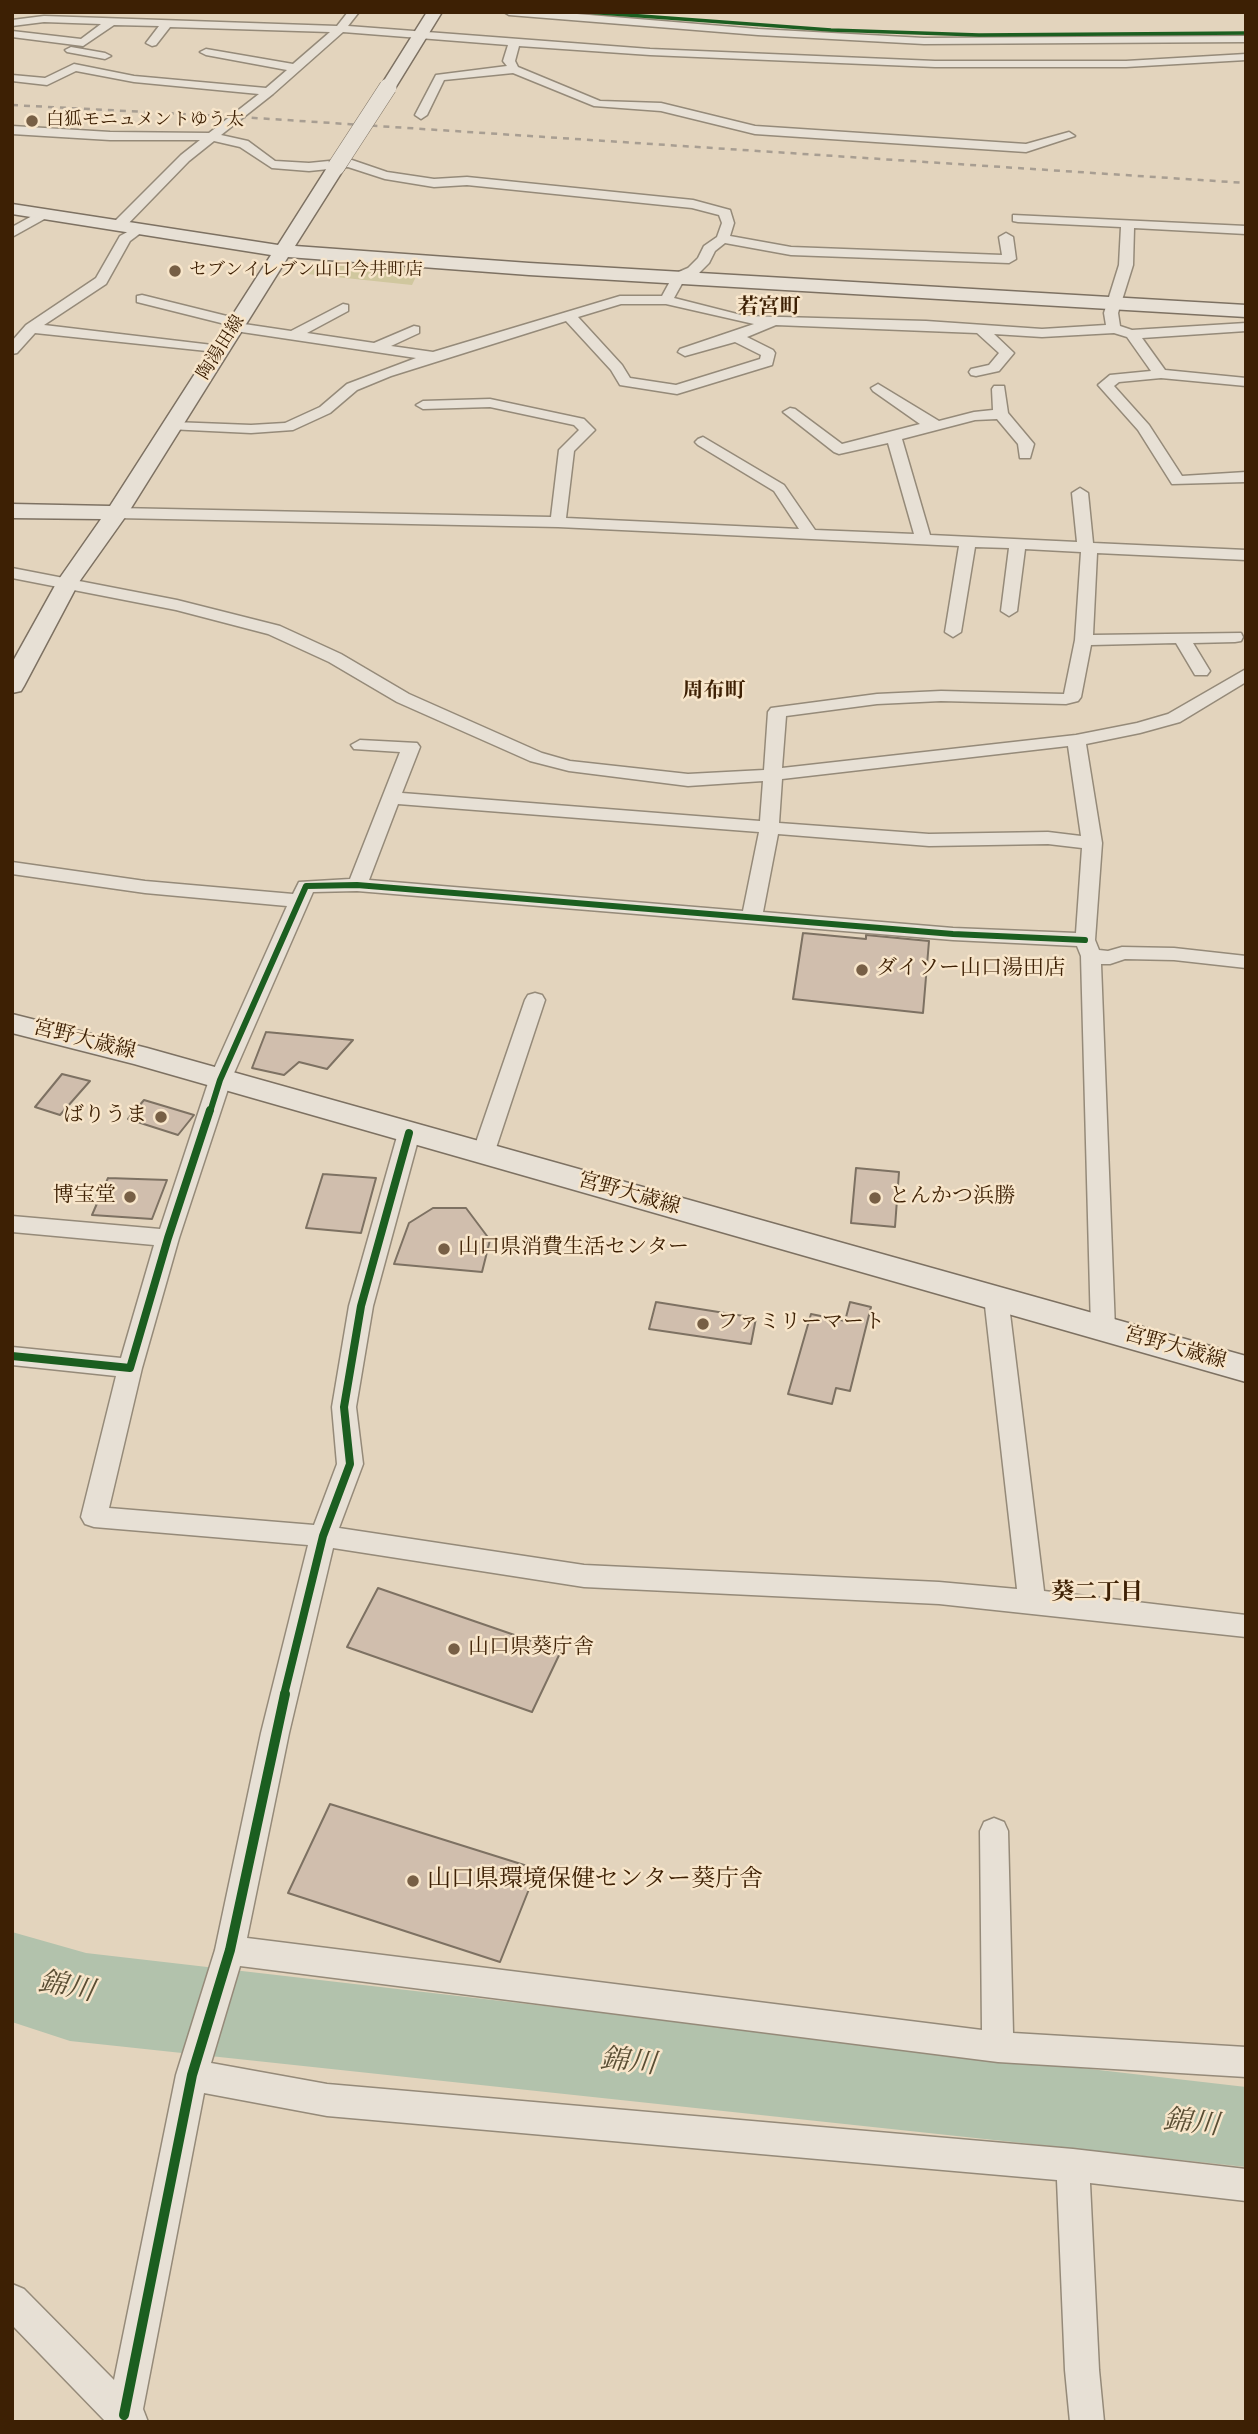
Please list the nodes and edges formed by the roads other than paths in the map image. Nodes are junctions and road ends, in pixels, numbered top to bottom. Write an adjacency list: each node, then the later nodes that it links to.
1 (354, 12): 7 (street)
2 (435, 12): 9 (main road, 陶湯田線)
3 (509, 12): 10 (street)
4 (112, 21): 5 (street); 6 (street); 12 (street)
5 (12, 23)
6 (167, 23): 7 (street); 13 (street)
7 (340, 29): 9 (street); 17 (street)
8 (12, 34): 12 (street)
9 (421, 34): 11 (street); 35 (main road, 陶湯田線, bridge)
10 (1246, 39)
11 (515, 40): 16 (street); 18 (street)
12 (83, 43): 15 (street)
13 (152, 43)
14 (206, 52): 17 (street)
15 (105, 56)
16 (1246, 57)
17 (295, 68): 20 (street)
18 (514, 69): 21 (street); 23 (street)
19 (12, 78): 20 (street)
20 (269, 92): 24 (street)
21 (421, 115)
22 (12, 130): 24 (street)
23 (1069, 136)
24 (213, 137): 29 (street); 34 (street)
25 (12, 209): 26 (main road)
26 (43, 214): 29 (main road); 32 (street)
27 (1018, 218): 28 (street)
28 (1128, 223): 31 (street); 39 (street)
29 (118, 226): 30 (main road)
30 (140, 229): 35 (main road); 46 (street)
31 (1246, 230)
32 (12, 233)
33 (1006, 237): 34 (street)
34 (723, 239): 36 (street)
35 (284, 251): 36 (main road); 44 (main road, 陶湯田線)
36 (679, 277): 38 (street); 39 (main road)
37 (142, 299): 44 (street)
38 (666, 300): 42 (street); 43 (street)
39 (1113, 303): 41 (main road); 47 (street)
40 (343, 308): 51 (street)
41 (1246, 311)
42 (569, 316): 52 (street); 57 (street)
43 (773, 321): 49 (street); 52 (street)
44 (237, 325): 51 (street); 55 (main road, 陶湯田線)
45 (1246, 327): 50 (street)
46 (30, 328): 54 (street); 55 (street)
47 (1114, 329): 49 (street); 50 (street)
48 (414, 330): 53 (street)
49 (983, 331): 58 (street)
50 (1132, 334): 59 (street)
51 (292, 335): 53 (street)
52 (736, 337): 56 (street)
53 (376, 348): 57 (street)
54 (12, 350)
55 (221, 350): 67 (main road, 陶湯田線)
56 (685, 352)
57 (434, 356): 67 (street)
58 (976, 372)
59 (1161, 374): 60 (street); 71 (street)
60 (1246, 382)
61 (878, 388): 66 (street)
62 (999, 389): 65 (street)
63 (423, 405): 75 (street)
64 (790, 412): 68 (street)
65 (1001, 414): 66 (street); 70 (street)
66 (932, 425): 68 (street)
67 (173, 426): 74 (main road, 陶湯田線)
68 (894, 437): 77 (street)
69 (703, 442): 76 (street)
70 (1025, 455)
71 (1246, 477)
72 (1080, 493): 80 (street)
73 (12, 511): 74 (main road)
74 (117, 513): 75 (street); 83 (main road, 陶湯田線)
75 (558, 522): 76 (street)
76 (807, 533): 77 (street)
77 (923, 538): 78 (street)
78 (968, 540): 79 (street); 85 (street)
79 (1018, 543): 80 (street); 84 (street)
80 (1087, 547): 81 (street); 87 (street)
81 (1246, 555)
82 (12, 573): 83 (street)
83 (68, 582): 91 (main road, 陶湯田線); 94 (street)
84 (1009, 611)
85 (953, 632)
86 (1235, 637): 88 (street)
87 (1084, 640): 88 (street); 94 (street)
88 (1183, 640): 89 (street)
89 (1201, 671)
90 (1246, 674): 92 (street)
91 (12, 686)
92 (1076, 740): 94 (street); 97 (street)
93 (360, 745): 95 (street)
94 (774, 773): 96 (street)
95 (393, 798): 96 (street); 99 (street)
96 (769, 829): 97 (street); 101 (street)
97 (1092, 843): 102 (street)
98 (12, 868): 100 (street)
99 (357, 885): 100 (street); 101 (street)
100 (300, 901): 106 (street)
101 (752, 916): 102 (street)
102 (1088, 948): 103 (street); 112 (street)
103 (1246, 962)
104 (535, 1000): 108 (street)
105 (12, 1023): 106 (main road, 宮野大歳線)
106 (220, 1080): 107 (main road, 宮野大歳線); 110 (street)
107 (409, 1133): 108 (main road, 宮野大歳線); 116 (street)
108 (483, 1154): 111 (main road, 宮野大歳線)
109 (12, 1224): 110 (street)
110 (168, 1238): 114 (street)
111 (996, 1297): 112 (main road, 宮野大歳線); 117 (street)
112 (1103, 1329): 115 (main road, 宮野大歳線)
113 (12, 1356): 114 (street)
114 (130, 1368): 116 (street)
115 (1246, 1369)
116 (323, 1536): 117 (street); 120 (street)
117 (1032, 1601): 118 (street)
118 (1246, 1626)
119 (994, 1830): 121 (street)
120 (230, 1950): 121 (street); 123 (street)
121 (998, 2047): 122 (street)
122 (1246, 2062)
123 (192, 2075): 124 (street); 127 (street)
124 (1073, 2165): 125 (street); 128 (street)
125 (1246, 2185)
126 (12, 2301): 127 (street)
127 (127, 2418)
128 (1087, 2422)

